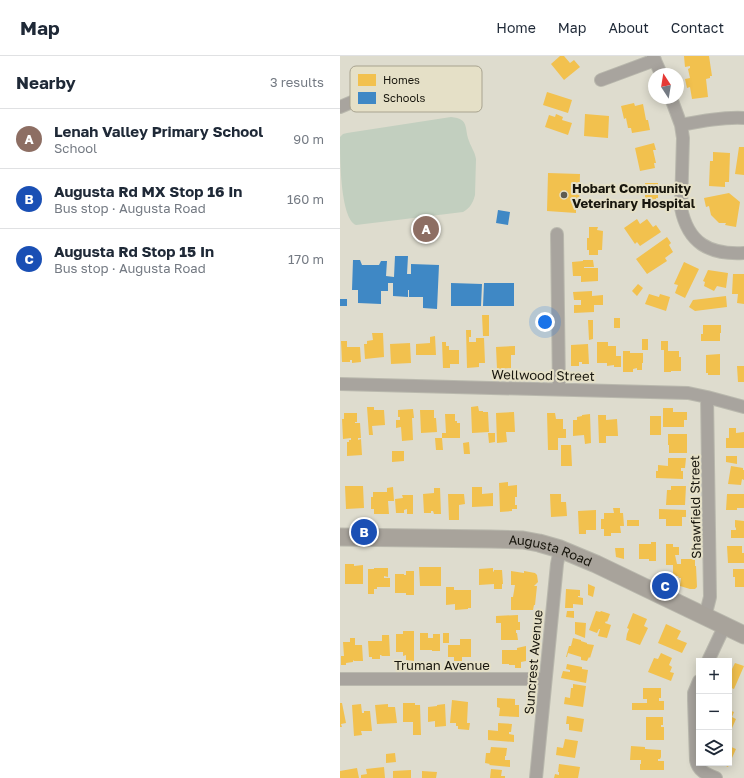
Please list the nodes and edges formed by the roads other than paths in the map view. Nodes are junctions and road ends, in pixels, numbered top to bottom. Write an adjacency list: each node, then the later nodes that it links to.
1 (654, 58): 2 (street); 3 (street)
2 (658, 68)
3 (600, 80)
4 (350, 103): 6 (street)
5 (673, 104): 8 (street)
6 (340, 107)
7 (744, 118): 8 (street)
8 (682, 125): 10 (street)
9 (557, 234): 12 (street)
10 (744, 253)
11 (340, 384): 12 (street, Wellwood Street)
12 (559, 389): 13 (street, Wellwood Street)
13 (707, 397): 14 (street, Wellwood Street); 17 (street, Shawfield Street)
14 (744, 407)
15 (340, 537): 16 (main road, Augusta Road)
16 (560, 549): 17 (main road, Augusta Road); 21 (street, Suncrest Avenue)
17 (705, 617): 18 (main road, Augusta Road)
18 (724, 626): 19 (main road, Augusta Road); 20 (street)
19 (744, 635)
20 (709, 658)
21 (545, 679): 22 (street, Truman Avenue); 25 (street, Suncrest Avenue)
22 (340, 680)
23 (696, 688): 24 (street)
24 (712, 777)
25 (536, 778)

